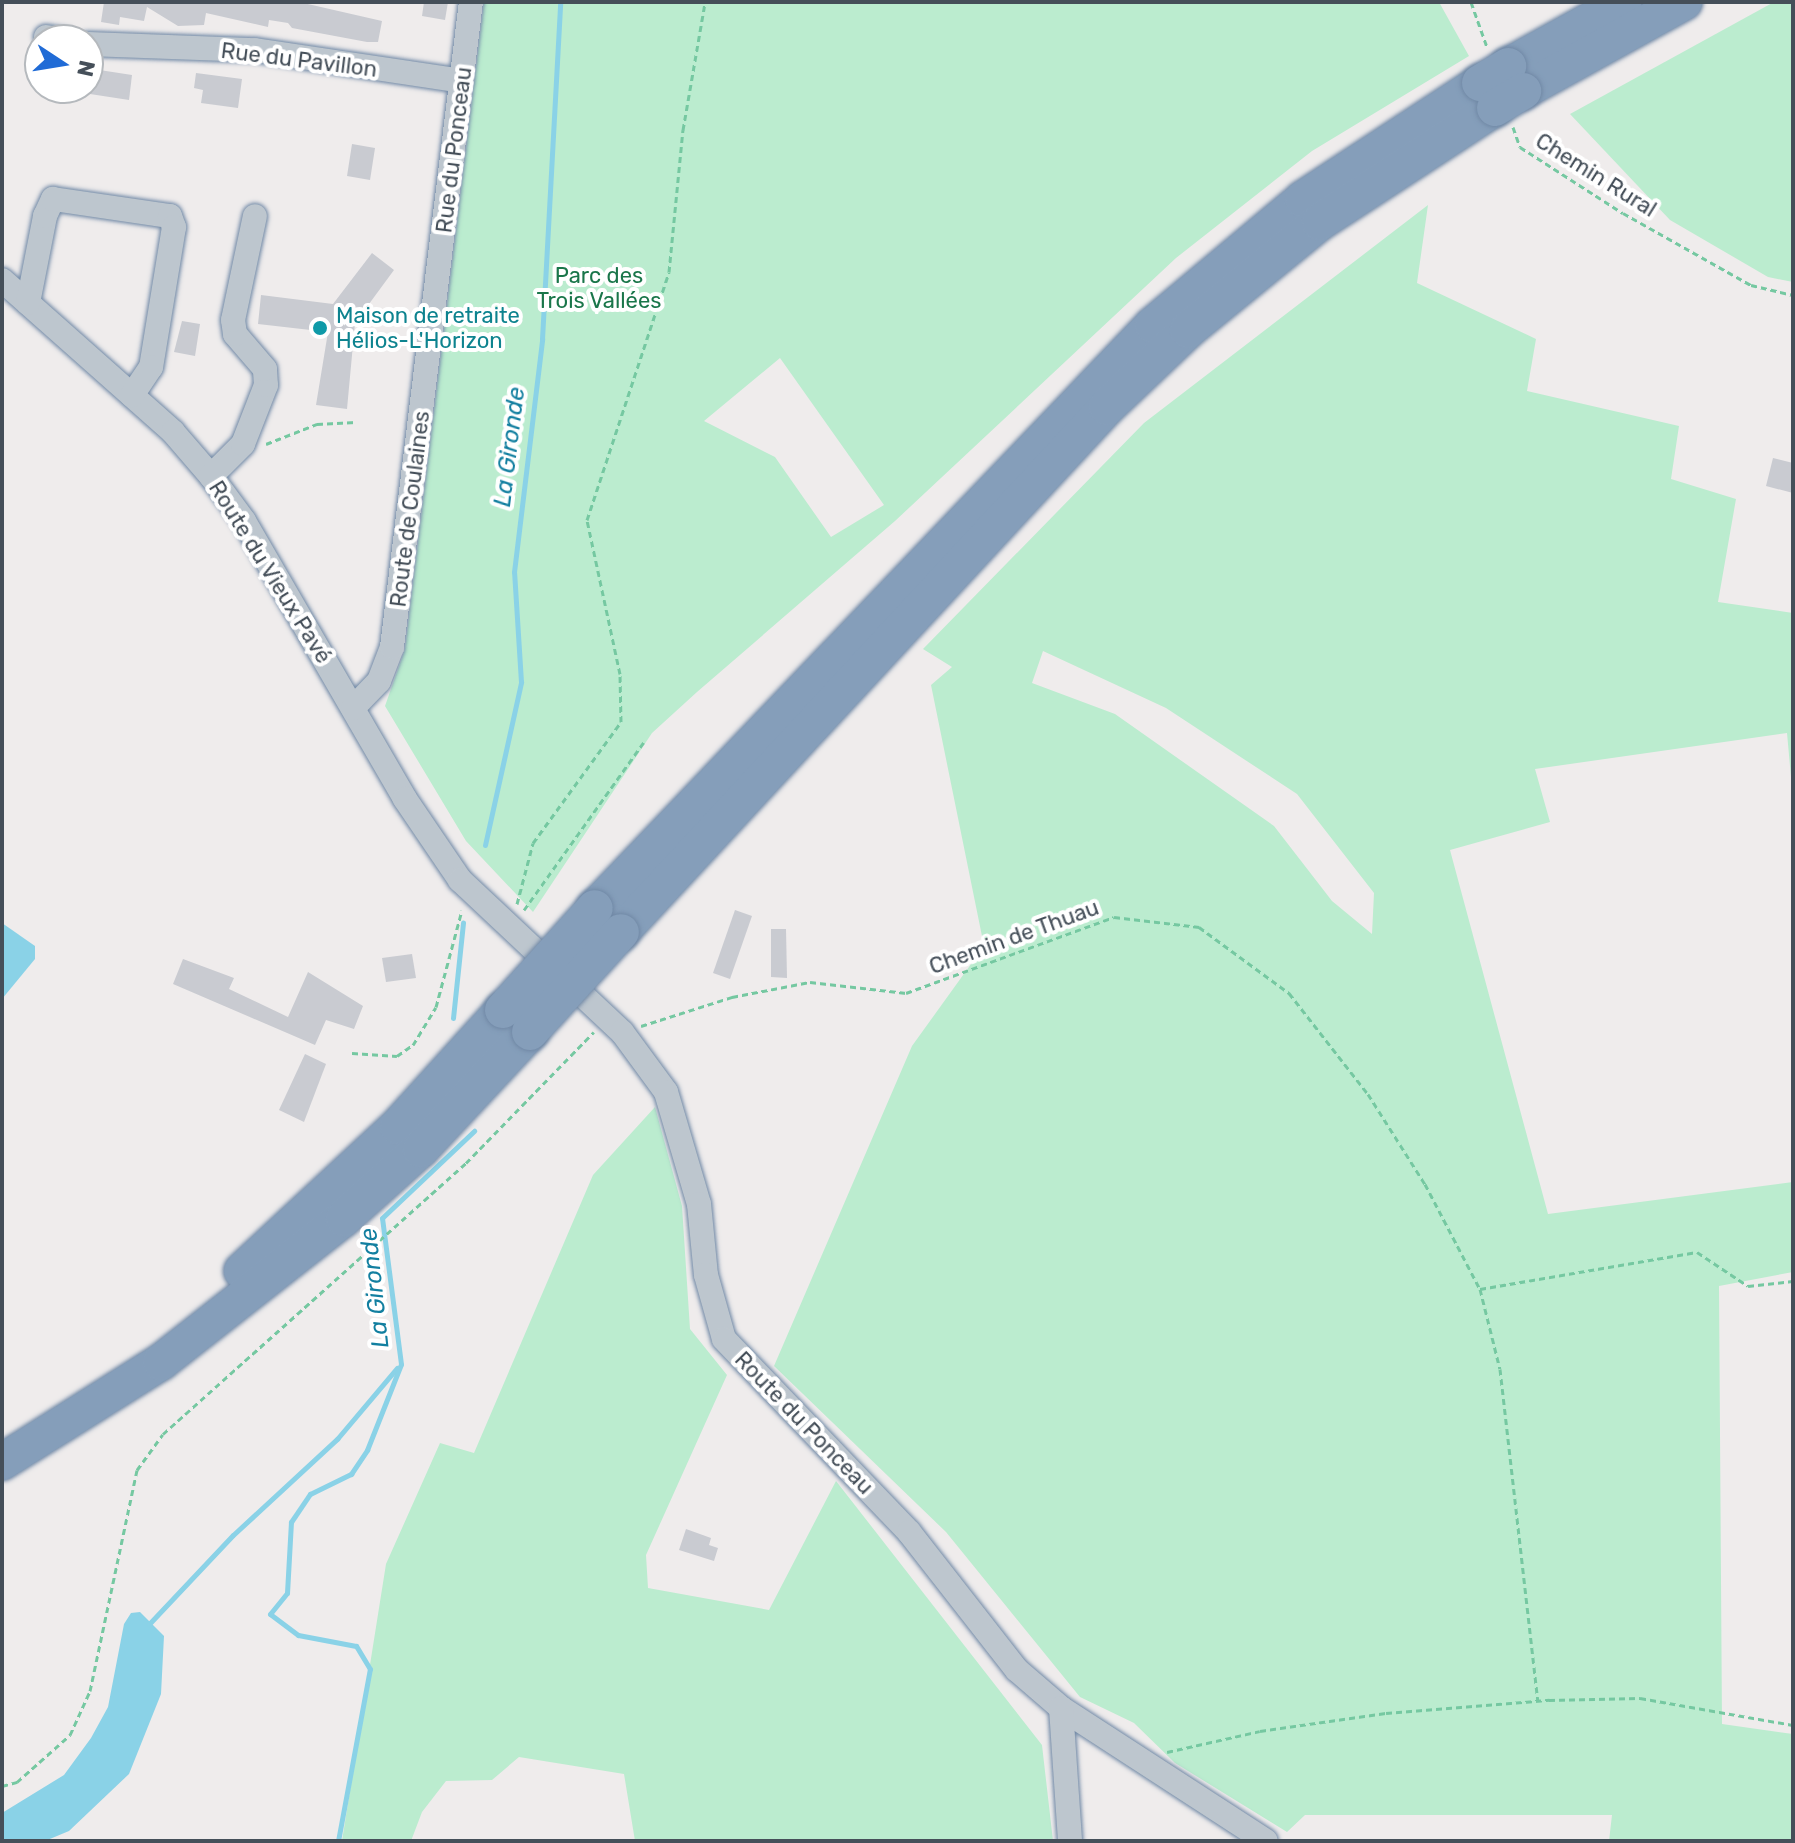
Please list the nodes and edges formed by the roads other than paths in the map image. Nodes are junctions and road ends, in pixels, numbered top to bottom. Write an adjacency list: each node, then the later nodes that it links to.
1 (471, 2): 5 (street, Rue du Ponceau)
2 (1624, 2): 6 (highway)
3 (1684, 2): 6 (highway)
4 (104, 45): 5 (street, Rue du Pavillon)
5 (462, 81): 9 (street, Rue du Ponceau)
6 (1501, 86): 14 (highway, bridge)
7 (255, 216): 12 (street)
8 (2, 280): 10 (street, Route du Vieux Pavé)
9 (436, 298): 13 (street, Route de Coulaines)
10 (28, 303): 11 (street, Route du Vieux Pavé); 11 (street)
11 (132, 395): 12 (street, Route du Vieux Pavé)
12 (211, 476): 13 (street, Route du Vieux Pavé)
13 (353, 708): 17 (street, Route du Ponceau)
14 (516, 1021): 15 (highway); 16 (highway)
15 (2, 1434)
16 (2, 1462)
17 (1061, 1708): 18 (street); 19 (street, Route du Ponceau)
18 (1070, 1841)
19 (1266, 1841)

